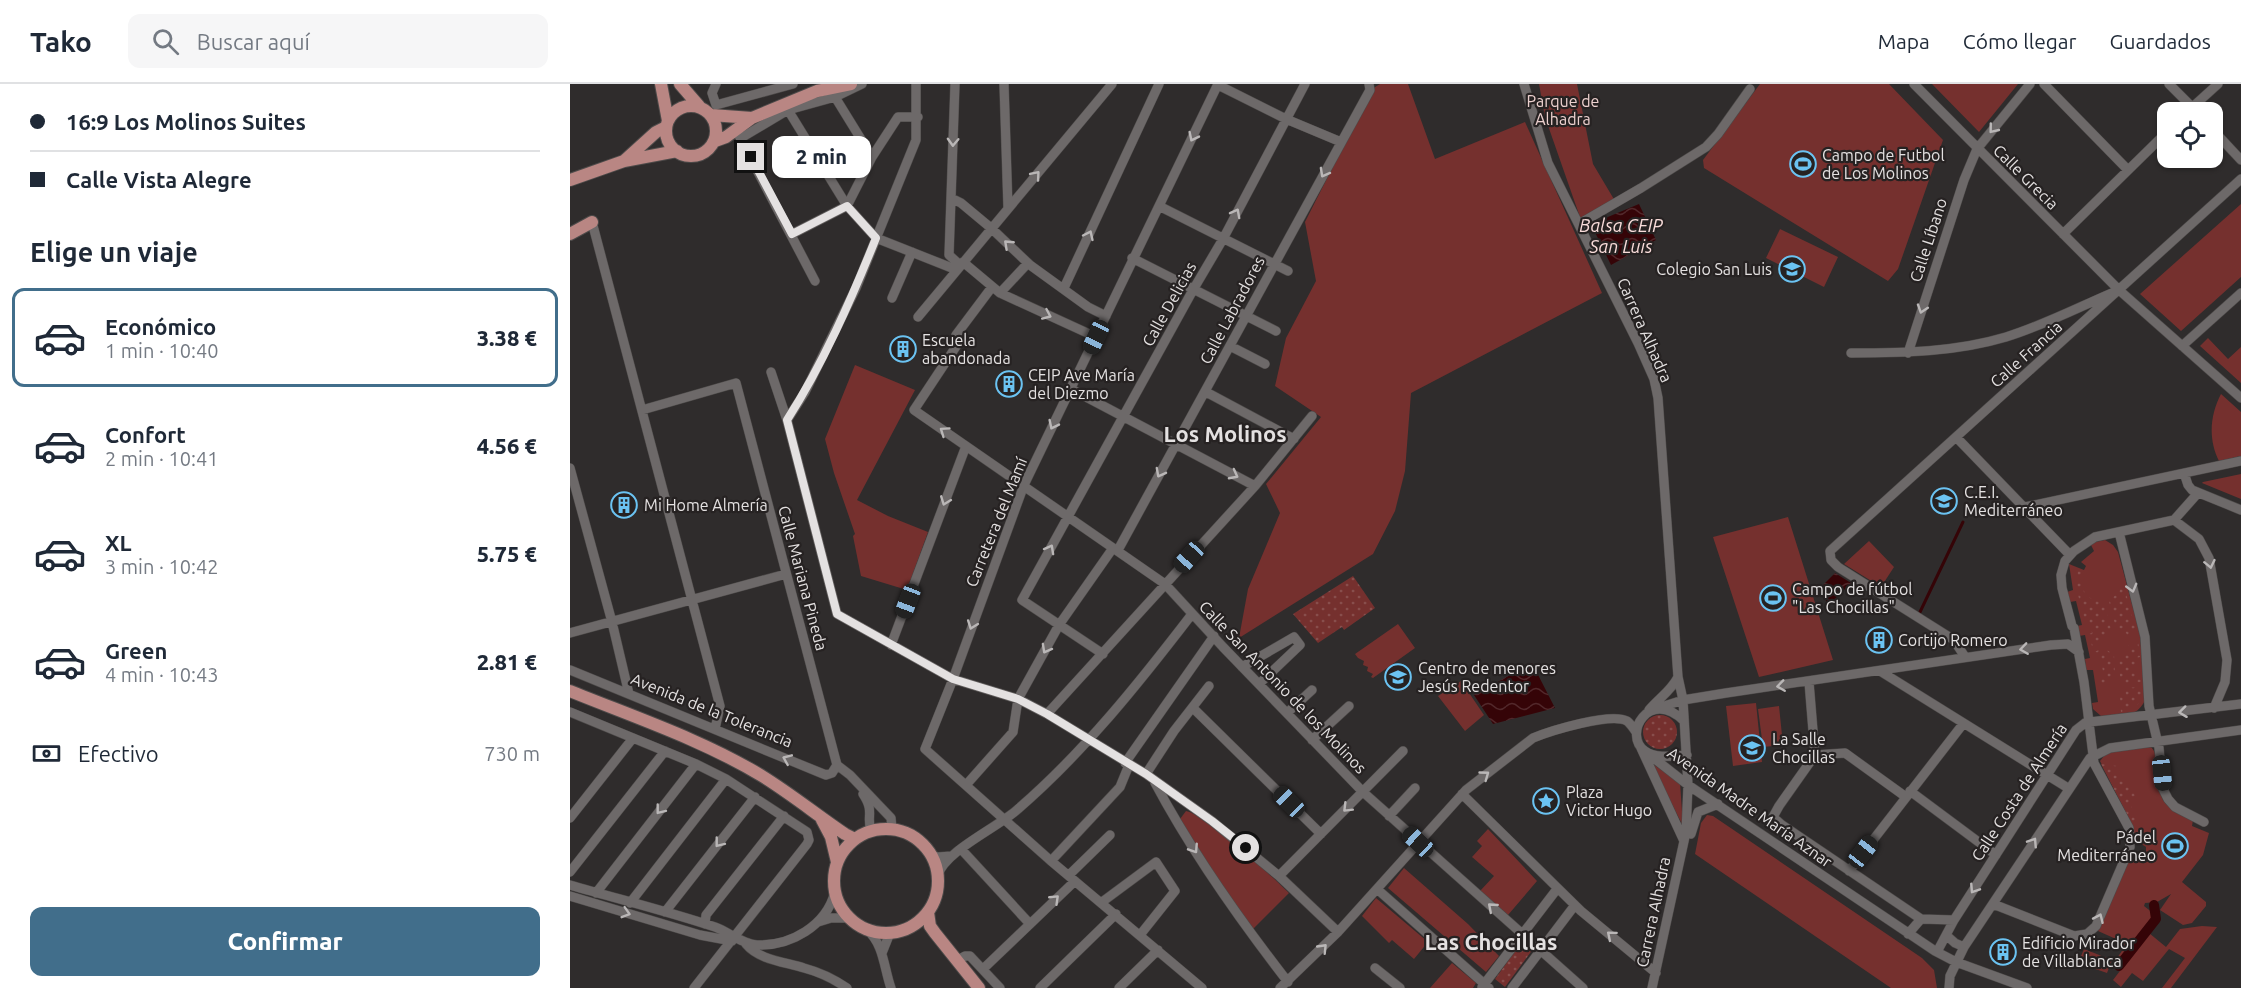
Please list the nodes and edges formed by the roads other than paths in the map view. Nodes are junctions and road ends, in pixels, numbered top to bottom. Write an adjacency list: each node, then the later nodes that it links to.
1 (661, 84): 31 (main road)
2 (680, 84): 27 (main road)
3 (716, 84): 27 (street)
4 (793, 84): 27 (street)
5 (819, 84): 23 (street)
6 (851, 84): 23 (main road)
7 (862, 84): 23 (street)
8 (916, 84): 28 (street)
9 (955, 84): 45 (street, one-way to 45)
10 (1004, 84): 48 (street)
11 (1112, 84): 48 (street, one-way to 11)
12 (1160, 84): 65 (street, one-way to 12)
13 (1218, 84): 30 (street); 47 (street, Carretera del Mamí, one-way to 47)
14 (1305, 84): 30 (street, Calle Delicias)
15 (1369, 84): 35 (street, Calle Labradores)
16 (1524, 84): 50 (street, Carrera Alhadra)
17 (1914, 84): 37 (street, Calle Grecia)
18 (2030, 84): 37 (street, Calle Líbano, one-way to 37)
19 (2044, 84): 42 (street)
20 (2169, 84): 24 (street)
21 (2218, 84): 25 (street)
22 (1750, 89): 50 (street)
23 (834, 92): 26 (main road); 39 (street)
24 (2184, 102)
25 (2201, 102)
26 (787, 107): 29 (main road); 32 (street); 46 (street)
27 (709, 110): 29 (main road); 31 (main road); 33 (main road)
28 (918, 117): 39 (street); 55 (street)
29 (752, 118): 32 (main road)
30 (1286, 119): 35 (street); 56 (street, Calle Delicias, one-way to 30)
31 (667, 124): 38 (main road); 40 (main road)
32 (739, 134): 33 (main road); 53 (street)
33 (715, 141): 38 (main road)
34 (2223, 141): 41 (street)
35 (1341, 142): 60 (street, Calle Labradores, one-way to 60)
36 (2157, 142): 42 (street)
37 (1977, 149): 54 (street, Calle Grecia); 79 (street, Calle Líbano, one-way to 79)
38 (677, 152): 40 (main road)
39 (872, 158): 46 (street)
40 (624, 160): 44 (main road)
41 (2241, 160)
42 (2128, 170): 54 (street)
43 (2241, 179): 67 (street, Calle Francia)
44 (570, 180)
45 (951, 198): 51 (street); 61 (street)
46 (847, 206): 53 (street); 55 (street)
47 (1159, 206): 56 (street); 58 (street, Carretera del Mamí)
48 (1008, 208): 51 (street)
49 (592, 222): 52 (main road); 85 (street)
50 (1579, 225): 123 (street, Carrera Alhadra)
51 (992, 228): 59 (street, one-way to 51); 61 (street)
52 (570, 234)
53 (792, 234): 63 (street)
54 (2063, 234): 67 (street, Calle Grecia)
55 (876, 238): 57 (street); 88 (street)
56 (1223, 239): 60 (street); 66 (street, Calle Delicias)
57 (912, 252): 61 (street); 70 (street)
58 (1132, 258): 66 (street); 71 (street, Carretera del Mamí)
59 (1028, 263): 65 (street); 68 (street)
60 (1275, 264): 62 (street); 72 (street, Calle Labradores)
61 (960, 266): 64 (street); 73 (street)
62 (1288, 271)
63 (815, 281)
64 (992, 287): 68 (street); 92 (street, Calle San Antonio de los Molinos, one-way to 64)
65 (1064, 288): 71 (street)
66 (1193, 290): 72 (street); 87 (street, Calle Delicias)
67 (2119, 290): 77 (street, Calle Grecia); 79 (street); 89 (street, Calle Francia)
68 (1000, 293): 75 (street, one-way to 75)
69 (2241, 293): 77 (street)
70 (892, 298)
71 (1106, 316): 75 (street, Carretera del Mamí)
72 (1248, 316): 74 (street); 76 (street, Calle Labradores)
73 (918, 317)
74 (1276, 331)
75 (1096, 337): 82 (street, Carretera del Mamí)
76 (1230, 346): 80 (street); 83 (street, Calle Labradores)
77 (2182, 346): 84 (street, Calle Grecia)
78 (1851, 353): 79 (street)
79 (1908, 353)
80 (1265, 364)
81 (771, 372): 88 (street)
82 (1071, 389): 87 (street); 96 (street, Carretera del Mamí, one-way to 96)
83 (1206, 392): 90 (street); 91 (street, Calle Labradores)
84 (2241, 398)
85 (642, 410): 106 (street, Calle Mariana Pineda); 108 (street)
86 (1312, 416): 90 (street)
87 (1122, 418): 91 (street); 101 (street, Calle Delicias)
88 (787, 420): 116 (street)
89 (1956, 437): 99 (street); 119 (street, Calle Francia)
90 (1294, 439): 97 (street)
91 (1176, 444): 97 (street, one-way to 97); 104 (street, Calle Labradores, one-way to 104)
92 (966, 446): 96 (street, Calle San Antonio de los Molinos); 116 (street, one-way to 116)
93 (2241, 462): 95 (street)
94 (570, 468): 110 (street)
95 (2184, 473): 98 (street); 99 (street)
96 (1024, 485): 101 (street, Calle San Antonio de los Molinos); 124 (street, Carretera del Mamí, one-way to 124)
97 (1256, 486): 107 (street)
98 (2198, 493): 100 (street); 102 (street)
99 (2025, 507): 105 (street)
100 (2241, 510)
101 (1069, 516): 104 (street, Calle San Antonio de los Molinos); 111 (street, Calle Delicias, one-way to 101)
102 (2174, 520): 103 (street); 136 (street, one-way to 136)
103 (2119, 532): 105 (street); 141 (street, one-way to 141)
104 (1116, 549): 107 (street, Calle San Antonio de los Molinos); 111 (street, Calle Labradores)
105 (2070, 555): 112 (street)
106 (786, 574): 108 (street); 160 (street, Calle Mariana Pineda)
107 (1165, 584): 109 (street, Calle San Antonio de los Molinos); 118 (street)
108 (692, 600): 110 (street); 145 (street)
109 (1192, 614): 114 (street, Calle San Antonio de los Molinos); 149 (street)
110 (612, 622): 113 (street); 130 (street)
111 (1059, 625): 118 (street); 131 (street, Calle Labradores, one-way to 131)
112 (2072, 626): 115 (street); 117 (street)
113 (570, 633)
114 (1214, 636): 120 (street, Calle San Antonio de los Molinos); 159 (street)
115 (2060, 644): 117 (street); 119 (street, one-way to 119)
116 (891, 645): 124 (street)
117 (2079, 652): 143 (street)
118 (1103, 654): 140 (street)
119 (1965, 657): 122 (street)
120 (1242, 666): 126 (street, Calle San Antonio de los Molinos); 126 (street)
121 (570, 670): 130 (street, Avenida de la Tolerancia)
122 (1880, 671): 125 (street); 144 (street)
123 (1678, 676): 132 (street, Carrera Alhadra); 137 (street)
124 (953, 679): 131 (street); 167 (street, Carretera del Mamí)
125 (1809, 682): 132 (street, one-way to 132); 156 (street)
126 (1259, 684): 139 (street, Calle San Antonio de los Molinos)
127 (1209, 686): 135 (street)
128 (1312, 690): 139 (street)
129 (570, 691): 177 (main road)
130 (628, 694): 145 (street, Avenida de la Tolerancia)
131 (1018, 699): 140 (street); 167 (street, Calle Labradores)
132 (1683, 700): 137 (street); 142 (street, Carrera Alhadra)
133 (2241, 704): 136 (street, Calle Costa de Almería)
134 (1350, 706): 150 (street)
135 (1193, 708): 161 (street); 185 (street)
136 (2214, 708): 141 (street, Calle Costa de Almería, one-way to 141)
137 (1651, 710): 142 (street); 147 (street)
138 (570, 712): 148 (street)
139 (1287, 713): 150 (street, Calle San Antonio de los Molinos)
140 (1047, 714): 149 (street)
141 (2151, 715): 143 (street, Calle Costa de Almería); 151 (street)
142 (1684, 721): 155 (street, Carrera Alhadra)
143 (2090, 722): 157 (street); 163 (street, Calle Costa de Almería)
144 (1963, 724): 163 (street); 172 (street)
145 (716, 729): 160 (street, Avenida de la Tolerancia, one-way to 145)
146 (2241, 730): 151 (street)
147 (1636, 732): 152 (street, Carrera Alhadra); 171 (street, one-way to 147)
148 (633, 738): 153 (street); 179 (street)
149 (1089, 739): 159 (street); 180 (street)
150 (1312, 740): 170 (street, Calle San Antonio de los Molinos)
151 (2156, 742): 157 (street); 182 (street)
152 (1644, 750): 155 (street); 166 (street, Avenida Madre María Aznar); 188 (street, Carrera Alhadra)
153 (666, 751): 158 (street); 197 (street)
154 (1403, 751): 170 (street)
155 (1687, 755): 166 (street, Carrera Alhadra)
156 (1815, 755): 172 (street); 196 (street, Avenida Madre María Aznar)
157 (2093, 755): 169 (street); 209 (street, one-way to 157)
158 (696, 764): 164 (street); 205 (street, one-way to 205)
159 (1127, 764): 161 (street); 194 (street)
160 (837, 765): 162 (street)
161 (1146, 774): 165 (street)
162 (850, 775): 183 (street); 184 (street)
163 (2047, 775): 169 (street); 192 (street, Calle Costa de Almería)
164 (726, 779): 173 (street); 208 (street)
165 (1154, 781): 175 (street); 181 (street)
166 (1688, 784): 174 (street, Avenida Madre María Aznar); 188 (street, Carrera Alhadra)
167 (966, 785): 180 (street)
168 (1416, 788): 178 (street)
169 (2068, 788): 209 (street, one-way to 169)
170 (1363, 792): 178 (street, Calle San Antonio de los Molinos); 185 (street, one-way to 185)
171 (1461, 794): 189 (street); 203 (street)
172 (1908, 794): 192 (street); 196 (street)
173 (755, 797): 176 (street); 211 (street, one-way to 211)
174 (1718, 804): 188 (street, Carrera Alhadra); 226 (street, Avenida Madre María Aznar)
175 (1191, 806): 181 (street); 199 (street)
176 (784, 816): 218 (street); 229 (street)
177 (820, 816): 187 (main road); 195 (main road)
178 (1389, 816): 189 (street, Calle San Antonio de los Molinos)
179 (570, 818)
180 (1005, 819): 190 (street); 194 (street)
181 (1175, 820): 241 (street, one-way to 241)
182 (2204, 822)
183 (892, 829): 184 (main road); 191 (main road)
184 (871, 831): 187 (main road)
185 (1321, 834): 199 (street)
186 (1110, 835): 200 (street)
187 (855, 839): 195 (main road)
188 (1684, 841): 240 (street, Carrera Alhadra)
189 (1418, 842): 202 (street); 225 (street, Calle San Antonio de los Molinos, one-way to 189)
190 (961, 849): 193 (street); 219 (street)
191 (931, 855): 193 (street); 198 (main road)
192 (1996, 855): 216 (street, Calle Costa de Almería, one-way to 216)
193 (951, 856): 198 (street)
194 (1051, 861): 200 (street)
195 (837, 862): 204 (main road)
196 (1849, 870): 215 (street, Avenida Madre María Aznar)
197 (570, 872)
198 (938, 875): 212 (main road)
199 (1280, 876): 222 (street)
200 (1072, 878): 207 (street); 219 (street, one-way to 200)
201 (570, 885): 205 (street)
202 (1377, 889): 222 (street); 243 (street)
203 (1557, 889): 210 (street); 225 (street)
204 (835, 892): 214 (main road); 217 (street)
205 (596, 893): 208 (street)
206 (570, 896): 229 (street, one-way to 229)
207 (1102, 902): 213 (street); 227 (street)
208 (630, 903): 211 (street)
209 (1993, 904): 231 (street)
210 (1575, 905): 232 (street); 240 (street, one-way to 210)
211 (665, 912): 218 (street)
212 (928, 912): 220 (main road); 224 (main road)
213 (1116, 914): 227 (street); 249 (street)
214 (848, 918): 217 (street); 221 (main road)
215 (1921, 920): 216 (street); 226 (street)
216 (1953, 920): 228 (street, Calle Costa de Almería)
217 (818, 921): 230 (street)
218 (705, 924): 229 (street)
219 (1030, 924): 239 (street)
220 (914, 925): 223 (main road); 224 (main road)
221 (867, 930): 223 (main road); 235 (street)
222 (1338, 932): 241 (street, one-way to 222)
223 (890, 933): 235 (street)
224 (935, 933): 236 (main road)
225 (1522, 934): 232 (street, Calle San Antonio de los Molinos); 243 (street)
226 (1908, 934): 234 (street, Avenida Madre María Aznar)
227 (1140, 935): 233 (street)
228 (1946, 935): 231 (street); 234 (street, Calle Costa de Almería)
229 (731, 938): 230 (street); 244 (street)
230 (745, 942): 245 (street)
231 (1964, 947): 237 (street)
232 (1541, 949): 252 (street); 253 (street, Calle San Antonio de los Molinos)
233 (1158, 950): 242 (street); 250 (street)
234 (1937, 952): 237 (street, Avenida Madre María Aznar)
235 (882, 953): 246 (street)
236 (956, 962): 239 (street); 247 (main road)
237 (1956, 962): 255 (street); 256 (street, Avenida Madre María Aznar)
238 (1375, 968): 251 (street)
239 (983, 969): 248 (street)
240 (1656, 973): 254 (street, Carrera Alhadra)
241 (1284, 985)
242 (1200, 987)
243 (1485, 987)
244 (694, 988)
245 (848, 988)
246 (891, 988)
247 (979, 988)
248 (1000, 988)
249 (1040, 988)
250 (1119, 988)
251 (1400, 988)
252 (1512, 988)
253 (1583, 988)
254 (1652, 988)
255 (1949, 988)
256 (2027, 988)

